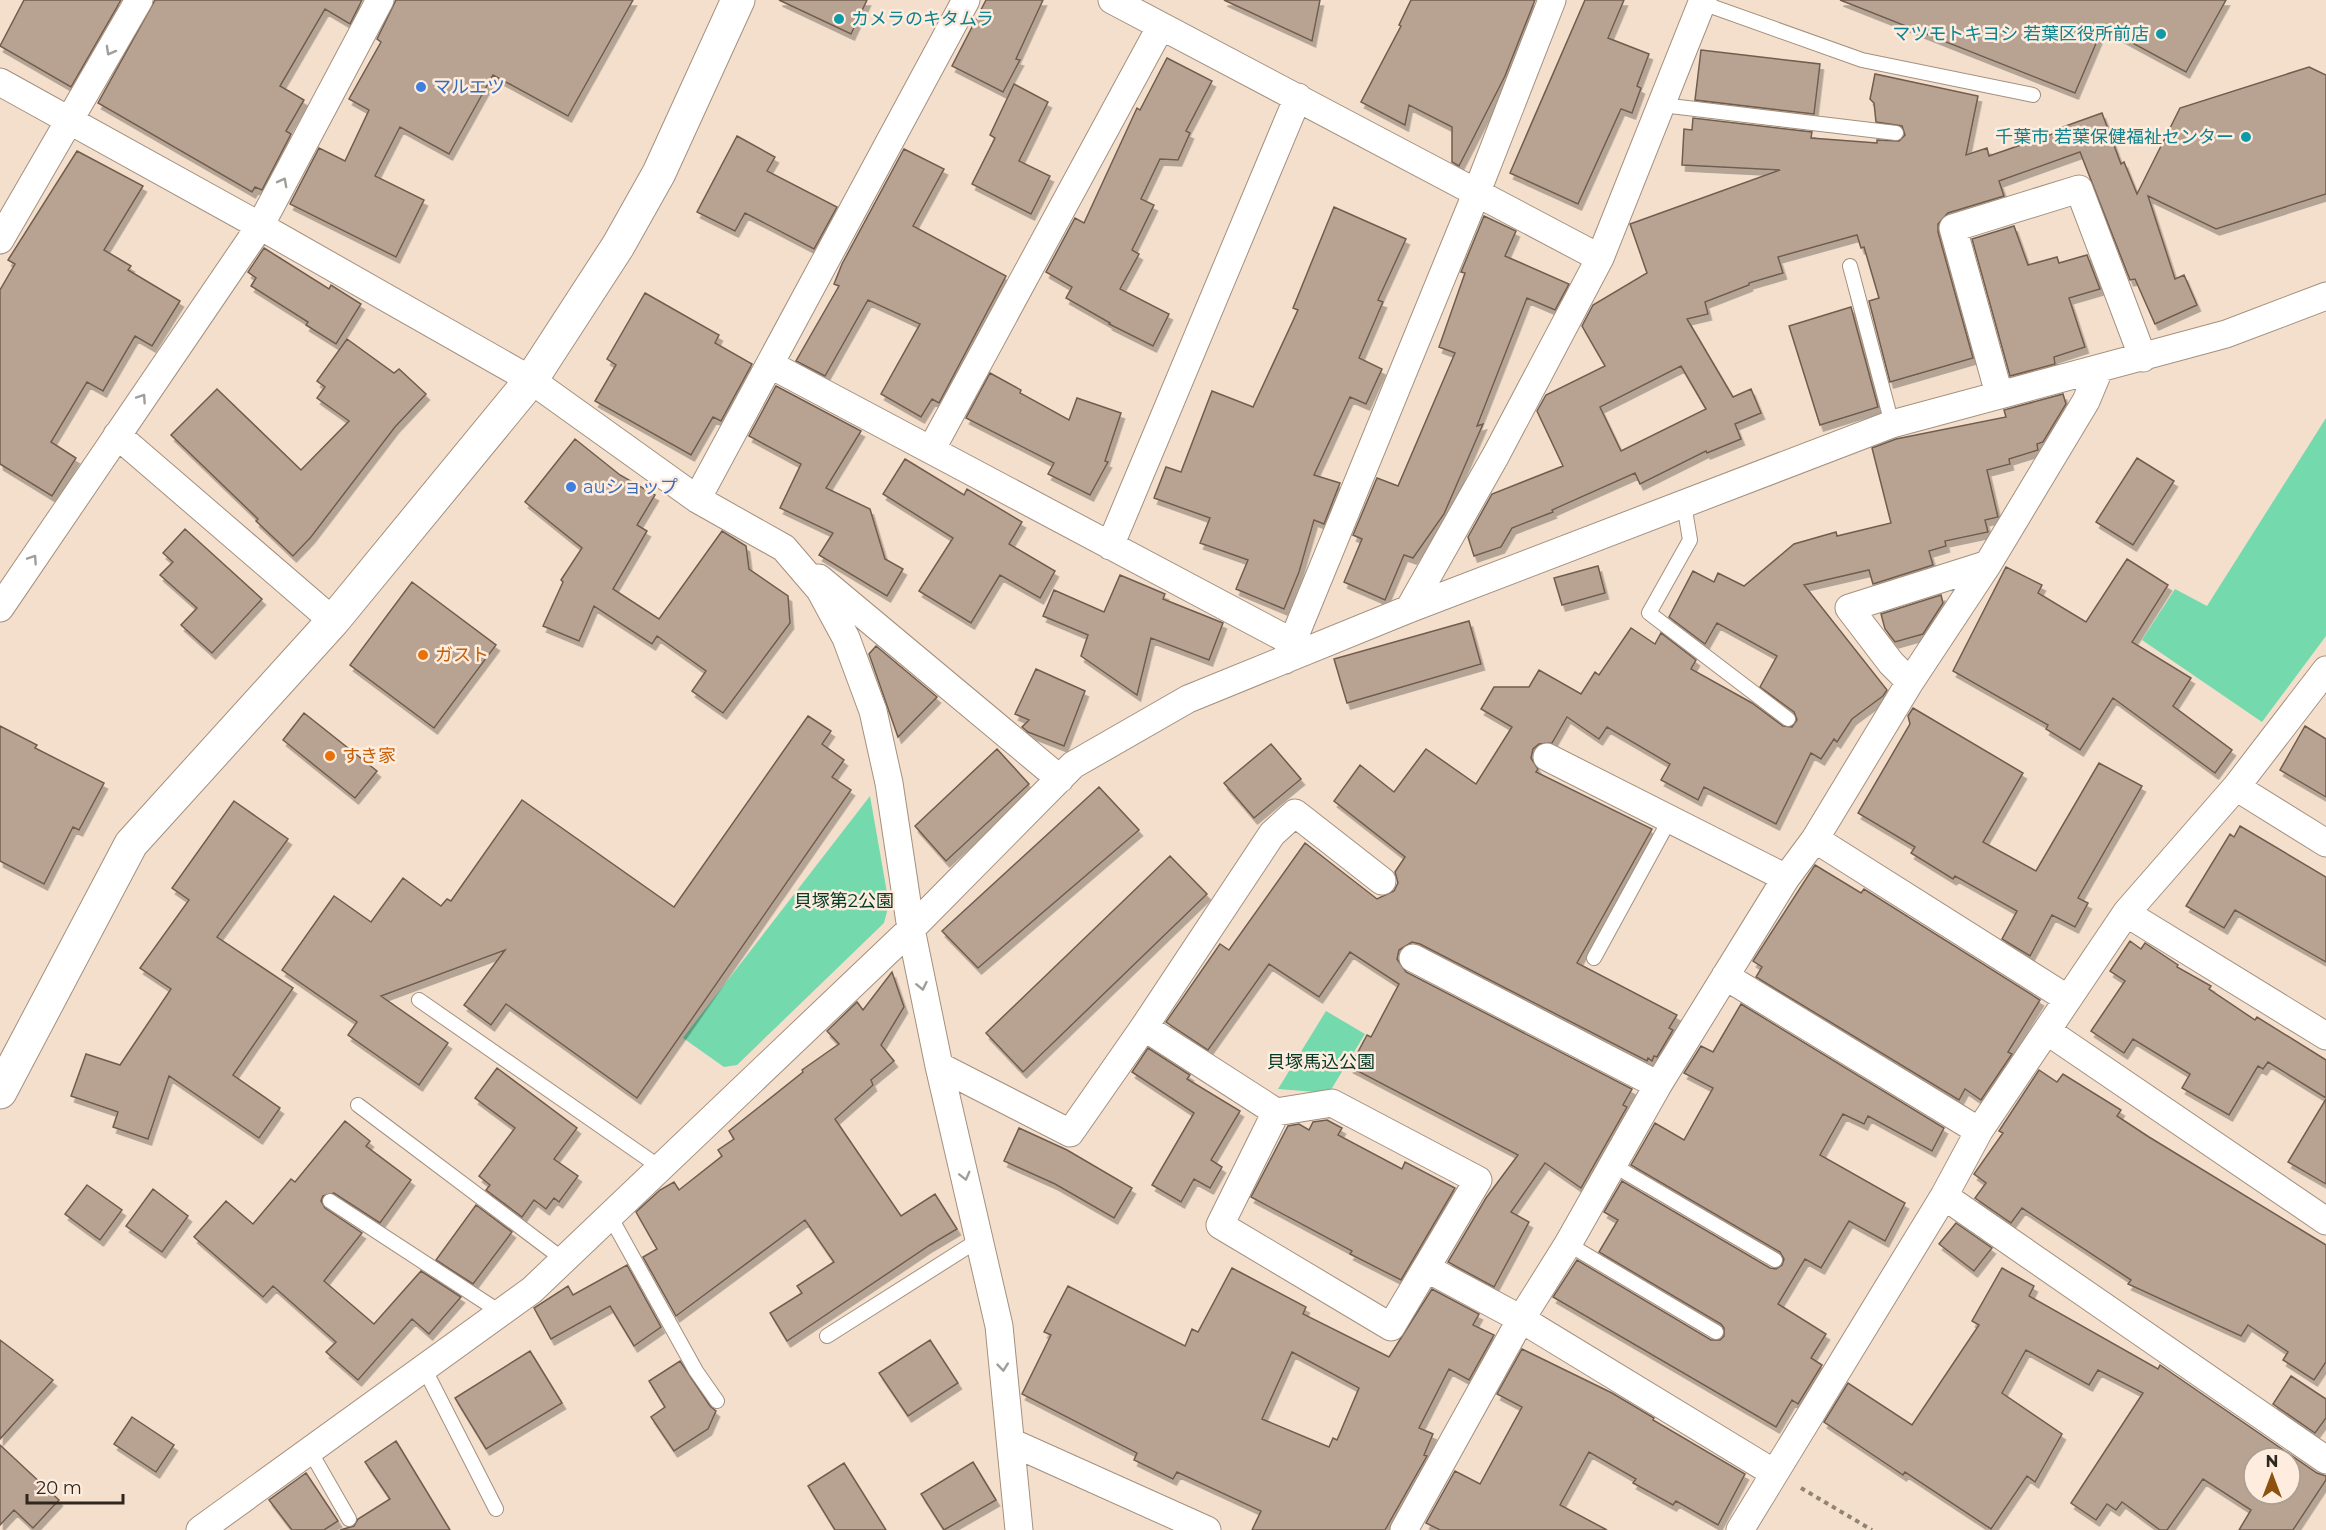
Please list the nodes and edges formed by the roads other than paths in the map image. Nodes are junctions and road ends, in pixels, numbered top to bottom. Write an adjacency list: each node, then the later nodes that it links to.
1 (139, 0): 13 (street, one-way to 13)
2 (380, 0): 16 (street, one-way to 2)
3 (738, 0): 24 (street)
4 (966, 0): 22 (street)
5 (1112, 0): 8 (street)
6 (1552, 0): 15 (street)
7 (1702, 2): 10 (lane); 12 (street)
8 (1161, 26): 11 (street); 28 (street)
9 (0, 82): 13 (street)
10 (2033, 94)
11 (1298, 97): 15 (street); 31 (street)
12 (1662, 105): 14 (lane); 18 (street)
13 (71, 121): 16 (street); 17 (street)
14 (1896, 132)
15 (1476, 194): 18 (street); 37 (street)
16 (260, 226): 24 (street); 27 (street, one-way to 16)
17 (0, 240)
18 (1600, 258): 35 (street)
19 (1850, 266): 26 (lane)
20 (2326, 296): 21 (street)
21 (2143, 358): 23 (street); 25 (street)
22 (771, 364): 28 (street); 29 (street)
23 (2099, 370): 25 (street); 33 (street)
24 (531, 380): 29 (street); 36 (street)
25 (2000, 394): 26 (street)
26 (1892, 424): 30 (street)
27 (117, 435): 34 (street, one-way to 27); 36 (street)
28 (931, 450): 31 (street)
29 (697, 499): 32 (street)
30 (1684, 504): 35 (street); 40 (lane)
31 (1110, 546): 37 (street)
32 (784, 548): 42 (street); 50 (street)
33 (1988, 564): 39 (street); 39 (street)
34 (0, 608)
35 (1408, 609): 37 (street)
36 (333, 621): 61 (street)
37 (1288, 651): 42 (street)
38 (2326, 669): 43 (street)
39 (1910, 682): 45 (street)
40 (1788, 720)
41 (1547, 757): 44 (street)
42 (1060, 779): 50 (street)
43 (2236, 787): 46 (street); 49 (street)
44 (1670, 819): 47 (street); 52 (lane)
45 (1815, 839): 47 (street); 54 (street)
46 (2326, 843)
47 (1786, 878): 53 (street)
48 (1382, 881): 56 (street)
49 (2126, 913): 54 (street); 58 (street)
50 (911, 928): 59 (street, one-way to 59); 66 (street)
51 (1413, 958): 60 (street)
52 (1594, 958)
53 (1725, 976): 60 (street); 64 (street)
54 (2068, 999): 57 (street)
55 (419, 1000): 66 (lane)
56 (1144, 1027): 59 (street); 63 (street)
57 (2048, 1031): 64 (street); 70 (street)
58 (2326, 1036)
59 (939, 1066): 71 (street, one-way to 71)
60 (1658, 1085): 65 (street)
61 (0, 1092)
62 (358, 1105): 73 (lane)
63 (1276, 1112): 75 (street); 75 (street)
64 (1978, 1131): 67 (street)
65 (1613, 1165): 72 (street); 74 (lane)
66 (660, 1168): 69 (street)
67 (1944, 1196): 84 (street); 85 (street)
68 (330, 1201): 76 (lane)
69 (611, 1218): 73 (street); 81 (lane)
70 (2326, 1221)
71 (980, 1239): 79 (lane); 82 (street, one-way to 82)
72 (1568, 1244): 77 (street); 78 (lane)
73 (564, 1260): 76 (street)
74 (1775, 1260)
75 (1426, 1268): 77 (street)
76 (500, 1312): 80 (street)
77 (1521, 1319): 85 (street); 91 (street)
78 (1716, 1332)
79 (827, 1336)
80 (424, 1368): 83 (street); 86 (lane)
81 (717, 1401)
82 (1011, 1442): 89 (street); 90 (street)
83 (310, 1451): 87 (lane); 88 (street)
84 (2326, 1460)
85 (1774, 1473): 92 (street)
86 (496, 1509)
87 (349, 1519)
88 (200, 1530)
89 (1019, 1530)
90 (1207, 1530)
91 (1404, 1530)
92 (1740, 1530)

